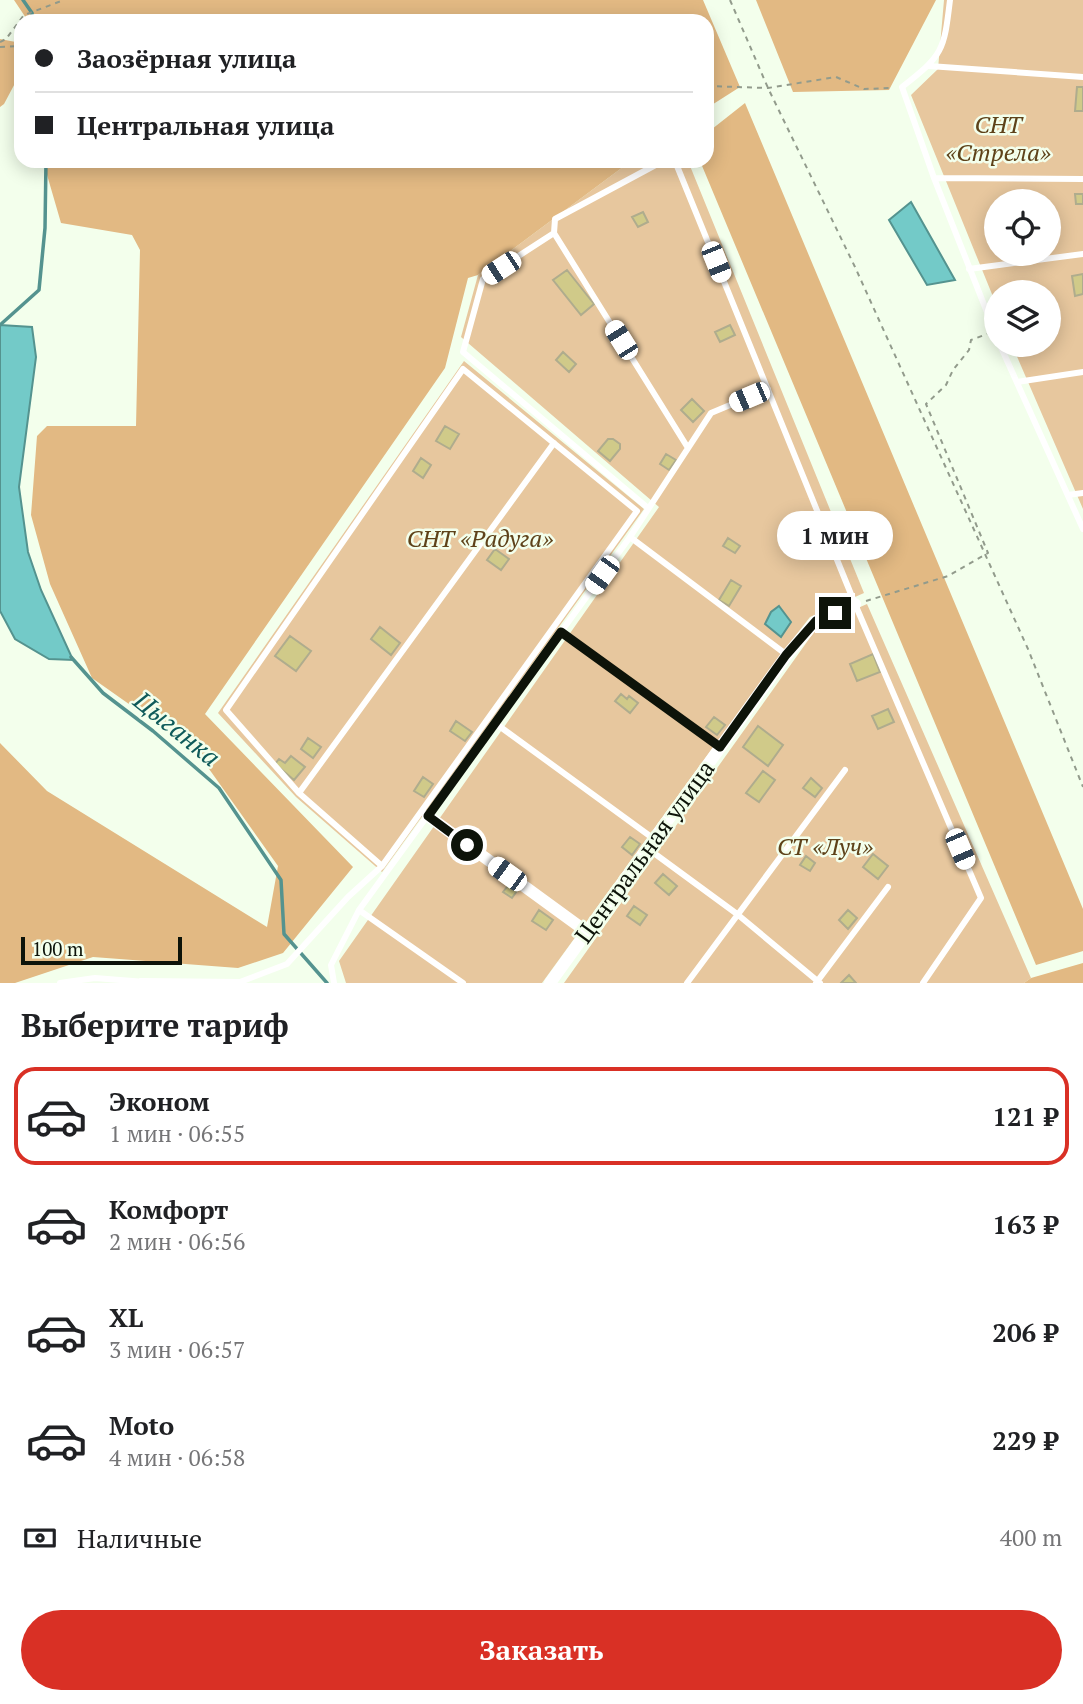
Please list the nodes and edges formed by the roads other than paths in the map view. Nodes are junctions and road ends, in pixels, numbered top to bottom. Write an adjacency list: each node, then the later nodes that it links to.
1 (950, 0): 2 (lane)
2 (929, 66): 3 (lane); 6 (lane)
3 (1083, 77)
4 (650, 168): 8 (lane)
5 (678, 168): 15 (lane)
6 (934, 178): 7 (lane); 10 (lane)
7 (1083, 179)
8 (554, 233): 17 (lane); 20 (lane)
9 (1083, 254): 10 (lane)
10 (969, 269): 11 (lane)
11 (984, 306)
12 (1006, 357): 14 (lane)
13 (1083, 372): 14 (lane)
14 (1017, 382): 19 (lane)
15 (768, 389): 17 (lane); 23 (lane)
16 (554, 443): 29 (lane); 29 (lane); 32 (lane)
17 (688, 448): 20 (lane)
18 (1083, 493): 19 (lane)
19 (1068, 495): 21 (lane)
20 (648, 508): 22 (lane)
21 (1083, 529)
22 (630, 537): 24 (lane); 25 (lane)
23 (855, 604): 25 (street, Центральная улица); 45 (lane)
24 (561, 632): 26 (lane); 27 (lane)
25 (786, 655): 27 (street, Центральная улица)
26 (495, 723): 30 (lane); 31 (lane)
27 (720, 747): 31 (street, Центральная улица)
28 (845, 769): 35 (lane)
29 (299, 793): 32 (lane)
30 (428, 816): 34 (lane); 36 (street)
31 (651, 844): 35 (lane); 36 (street, Центральная улица)
32 (382, 866): 37 (lane)
33 (888, 887): 38 (lane)
34 (359, 910): 41 (lane); 42 (lane)
35 (737, 914): 38 (lane); 44 (lane)
36 (587, 932): 43 (street, Центральная улица)
37 (141, 981): 39 (lane); 40 (lane)
38 (818, 982)
39 (60, 983)
40 (150, 983)
41 (334, 983)
42 (463, 983)
43 (550, 983)
44 (687, 983)
45 (923, 983)

